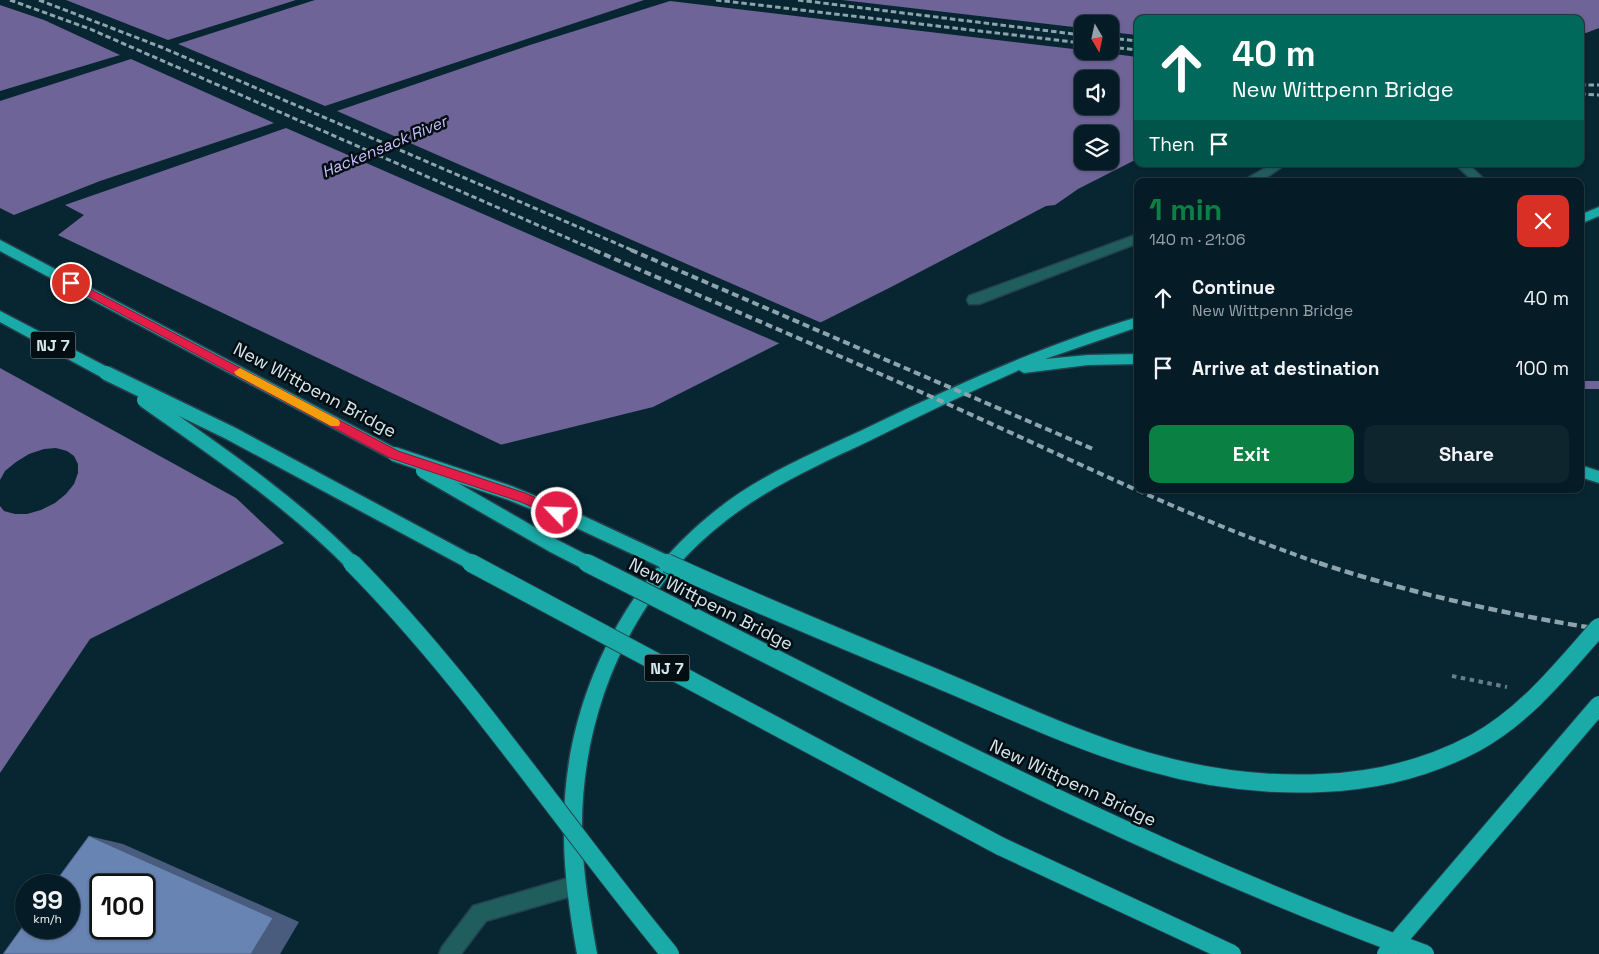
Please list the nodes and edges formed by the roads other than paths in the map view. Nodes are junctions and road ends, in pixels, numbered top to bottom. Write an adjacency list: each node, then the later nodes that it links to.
1 (1275, 167): 3 (lane)
2 (1464, 167): 4 (lane)
3 (1257, 178)
4 (1477, 178)
5 (1599, 211): 6 (highway)
6 (1584, 218)
7 (1134, 240): 9 (lane)
8 (0, 246): 15 (highway, New Wittpenn Bridge)
9 (974, 300)
10 (0, 316): 14 (highway, NJ 7)
11 (1134, 323): 13 (highway)
12 (1134, 360): 13 (highway)
13 (1003, 369): 20 (highway)
14 (106, 373): 23 (highway, bridge); 24 (highway, NJ 7, bridge)
15 (394, 454): 18 (highway, bridge); 26 (highway, New Wittpenn Bridge, bridge)
16 (1584, 472): 17 (highway)
17 (1599, 477)
18 (1599, 627)
19 (1599, 705): 25 (highway, bridge)
20 (575, 886): 21 (lane); 22 (highway)
21 (449, 954)
22 (587, 954)
23 (670, 954)
24 (1232, 954)
25 (1386, 954)
26 (1425, 954)

